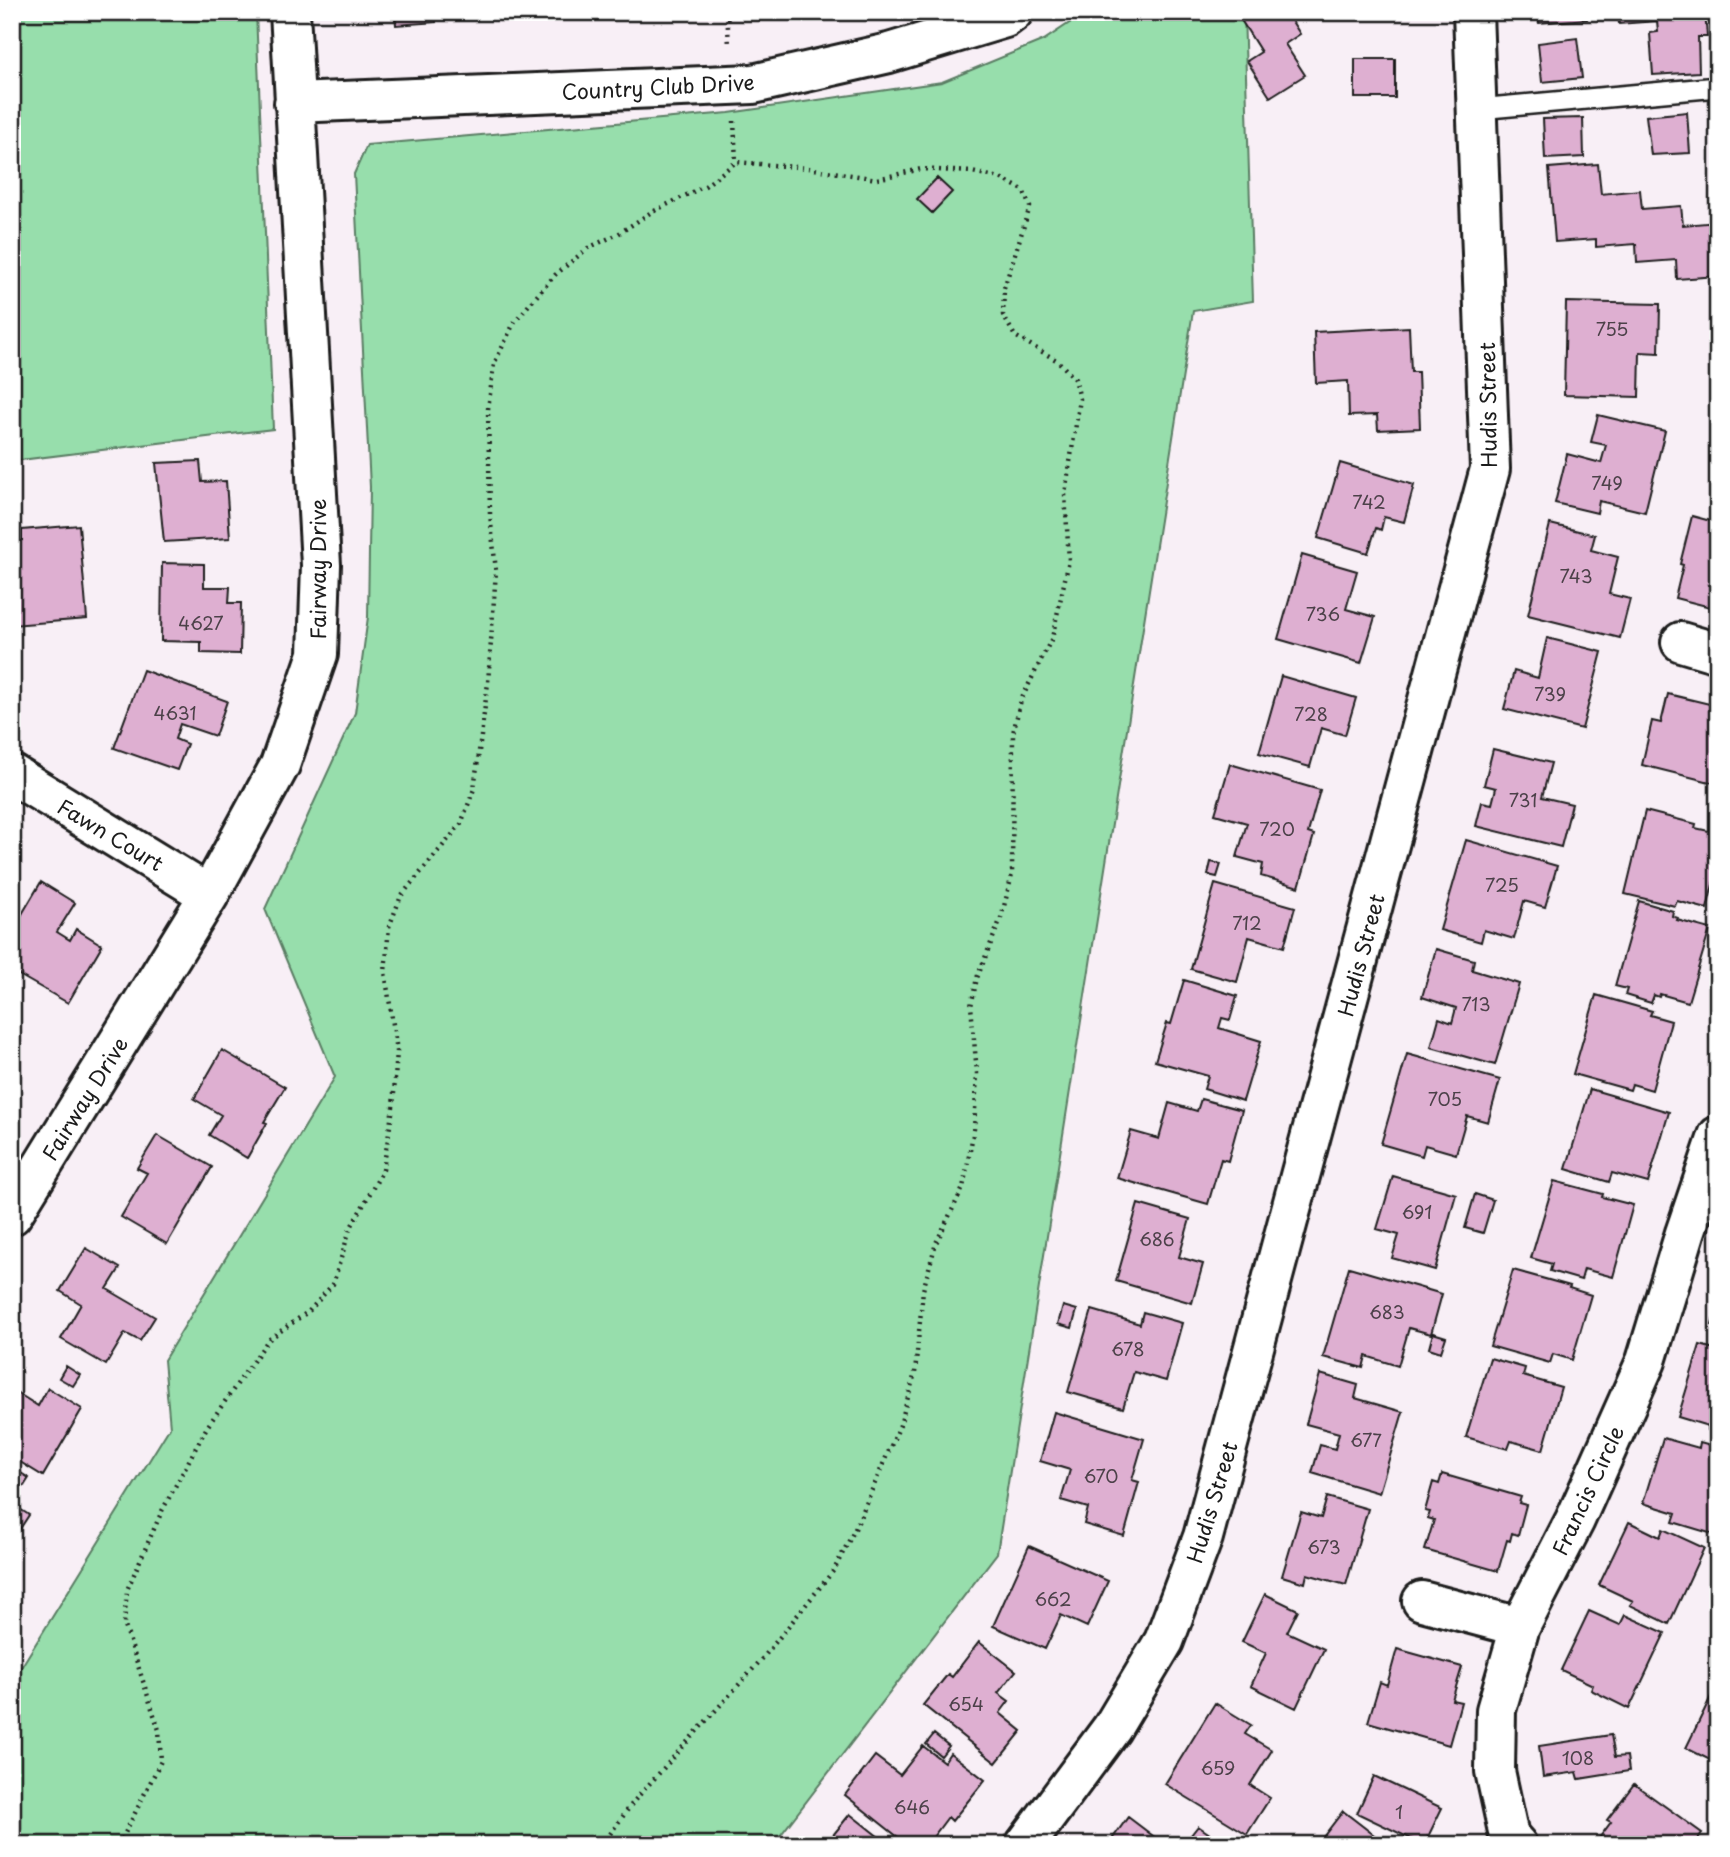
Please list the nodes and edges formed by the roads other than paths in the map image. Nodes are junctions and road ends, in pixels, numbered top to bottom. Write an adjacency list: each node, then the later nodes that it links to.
1 (290, 12): 5 (street, Fairway Drive)
2 (1013, 12): 5 (street, Country Club Drive)
3 (1473, 12): 6 (street, Hudis Street)
4 (1707, 88): 6 (lane)
5 (295, 103): 10 (street, Fairway Drive)
6 (1478, 109): 16 (street, Hudis Street)
7 (1681, 642): 8 (street)
8 (1718, 653)
9 (12, 774): 10 (street, Fawn Court)
10 (209, 895): 12 (street, Fairway Drive)
11 (1718, 1136): 14 (street, Francis Circle)
12 (12, 1216)
13 (1422, 1601): 14 (street)
14 (1520, 1627): 15 (street, Francis Circle)
15 (1509, 1842)
16 (1025, 1845)

